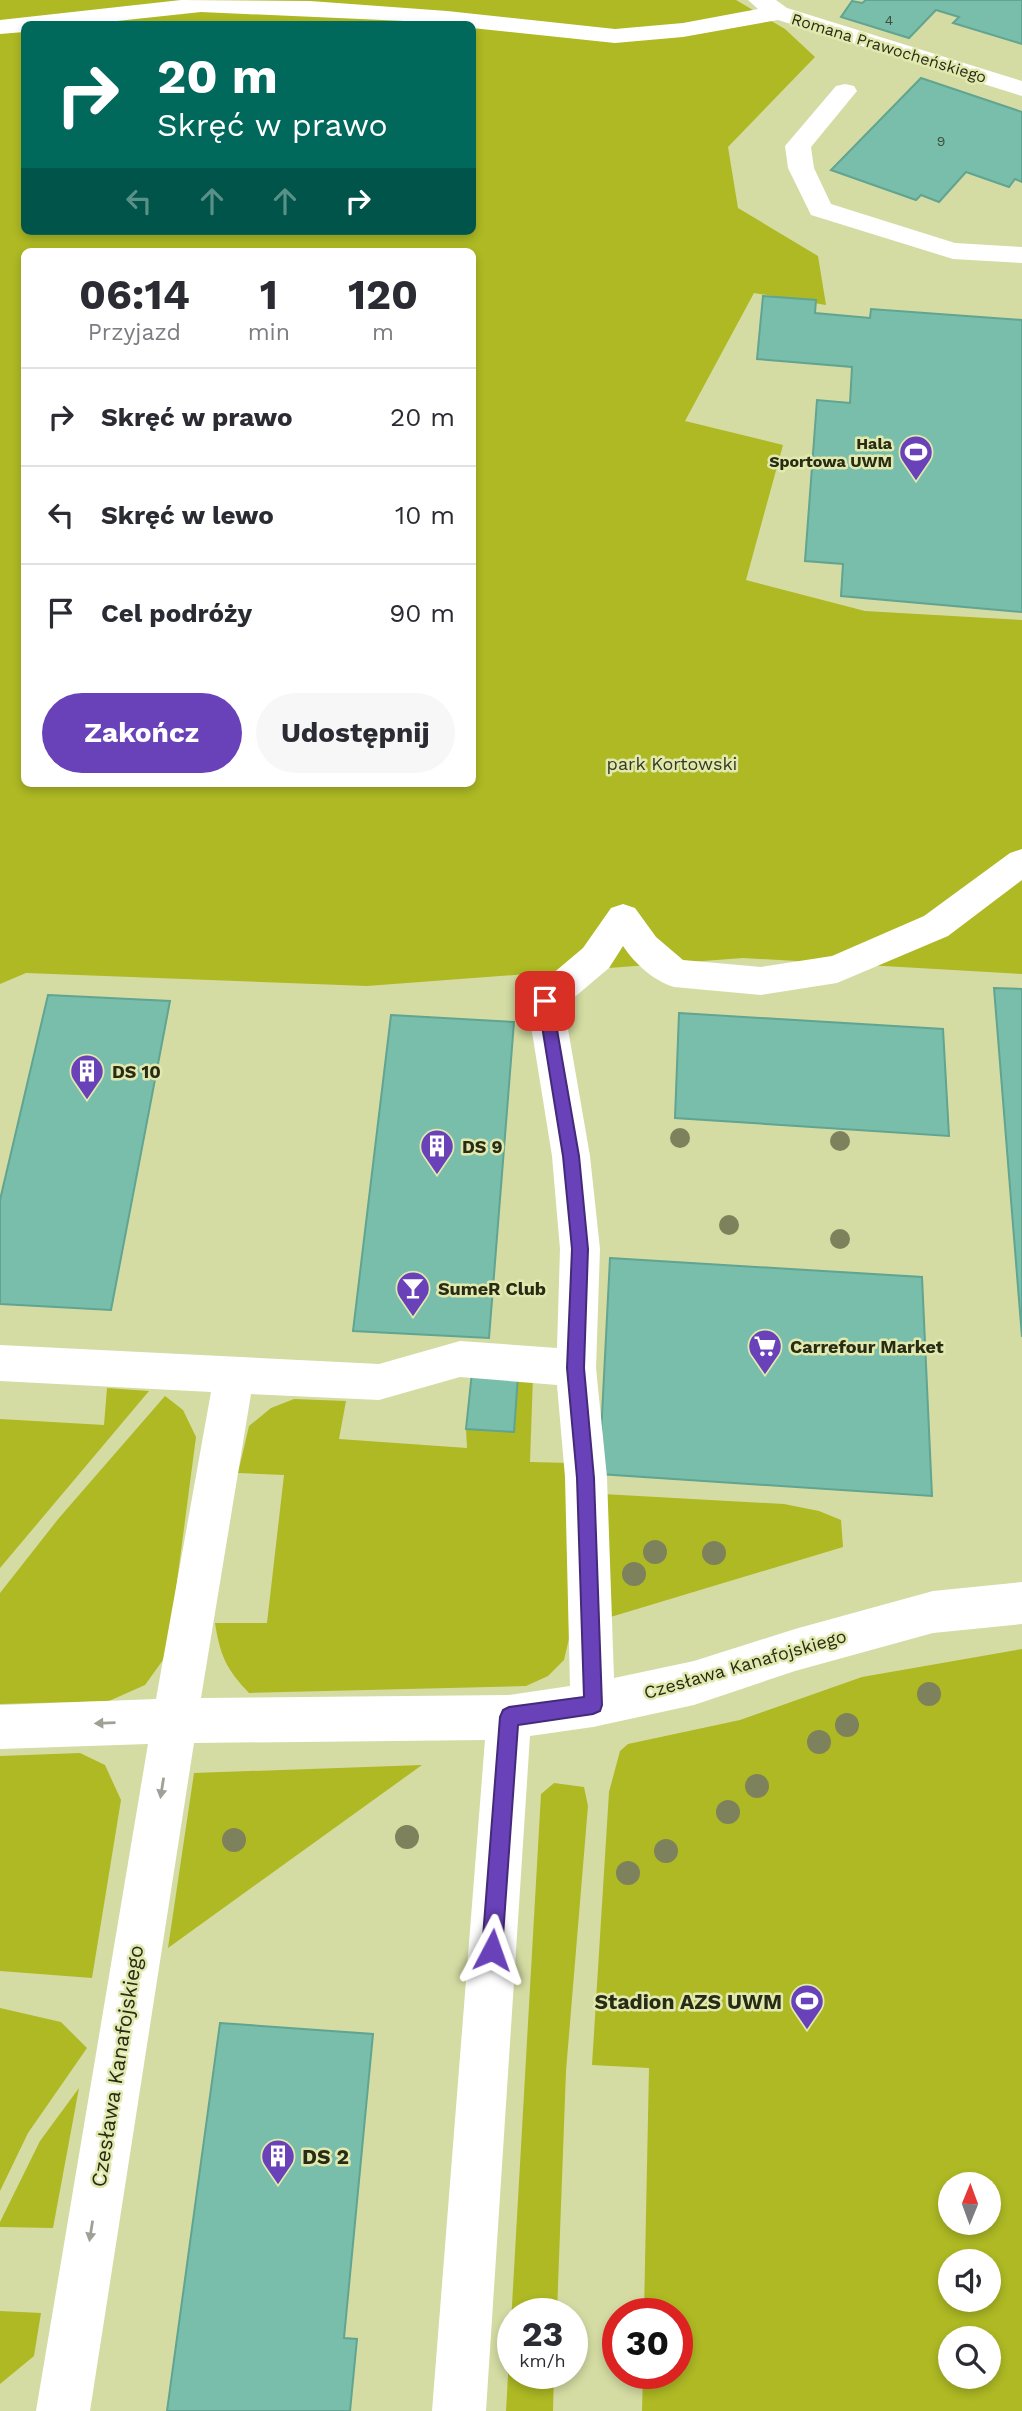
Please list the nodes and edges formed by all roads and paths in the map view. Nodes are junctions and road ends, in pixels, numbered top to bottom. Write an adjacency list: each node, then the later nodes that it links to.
1 (197, 3): 3 (street); 4 (street)
2 (777, 4): 3 (street); 7 (street, Romana Prawocheńskiego)
3 (443, 9)
4 (49, 21)
5 (21, 24): 6 (street)
6 (0, 27)
7 (1022, 89)
8 (845, 91): 9 (street)
9 (1022, 255)
10 (1022, 862): 12 (street)
11 (0, 1363): 13 (street)
12 (576, 1368): 13 (street); 15 (street)
13 (234, 1374): 17 (street)
14 (1022, 1603): 15 (street, Czesława Kanafojskiego)
15 (593, 1705): 16 (street, Czesława Kanafojskiego)
16 (509, 1717): 17 (street, Czesława Kanafojskiego); 20 (street)
17 (173, 1721): 18 (street, Czesława Kanafojskiego, one-way to 18); 19 (street, Czesława Kanafojskiego, one-way to 19)
18 (0, 1727)
19 (63, 2411)
20 (458, 2411)

